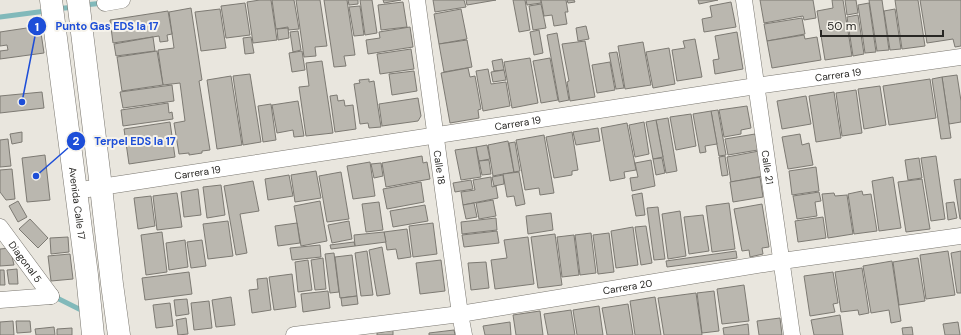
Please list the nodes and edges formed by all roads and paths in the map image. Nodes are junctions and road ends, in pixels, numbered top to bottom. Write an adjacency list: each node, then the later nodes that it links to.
1 (122, 0): 4 (street)
2 (417, 0): 9 (street, Calle 18)
3 (744, 0): 8 (street, Calle 21)
4 (105, 3)
5 (79, 4): 10 (main road)
6 (52, 6): 11 (main road, Avenida Calle 17)
7 (961, 57): 8 (street, Carrera 19)
8 (756, 86): 9 (street, Carrera 19); 14 (street, Calle 21)
9 (435, 136): 10 (street, Carrera 19); 16 (street, Calle 18)
10 (101, 187): 11 (street, Carrera 19); 18 (main road)
11 (75, 191): 17 (main road, Avenida Calle 17)
12 (0, 227): 15 (street, Diagonal 5)
13 (961, 236): 14 (street, Carrera 20)
14 (782, 261): 16 (street, Carrera 20); 21 (street, Calle 21)
15 (0, 300)
16 (460, 314): 19 (street, Carrera 20); 20 (street, Calle 18)
17 (93, 335)
18 (119, 335)
19 (294, 335)
20 (464, 335)
21 (792, 335)

